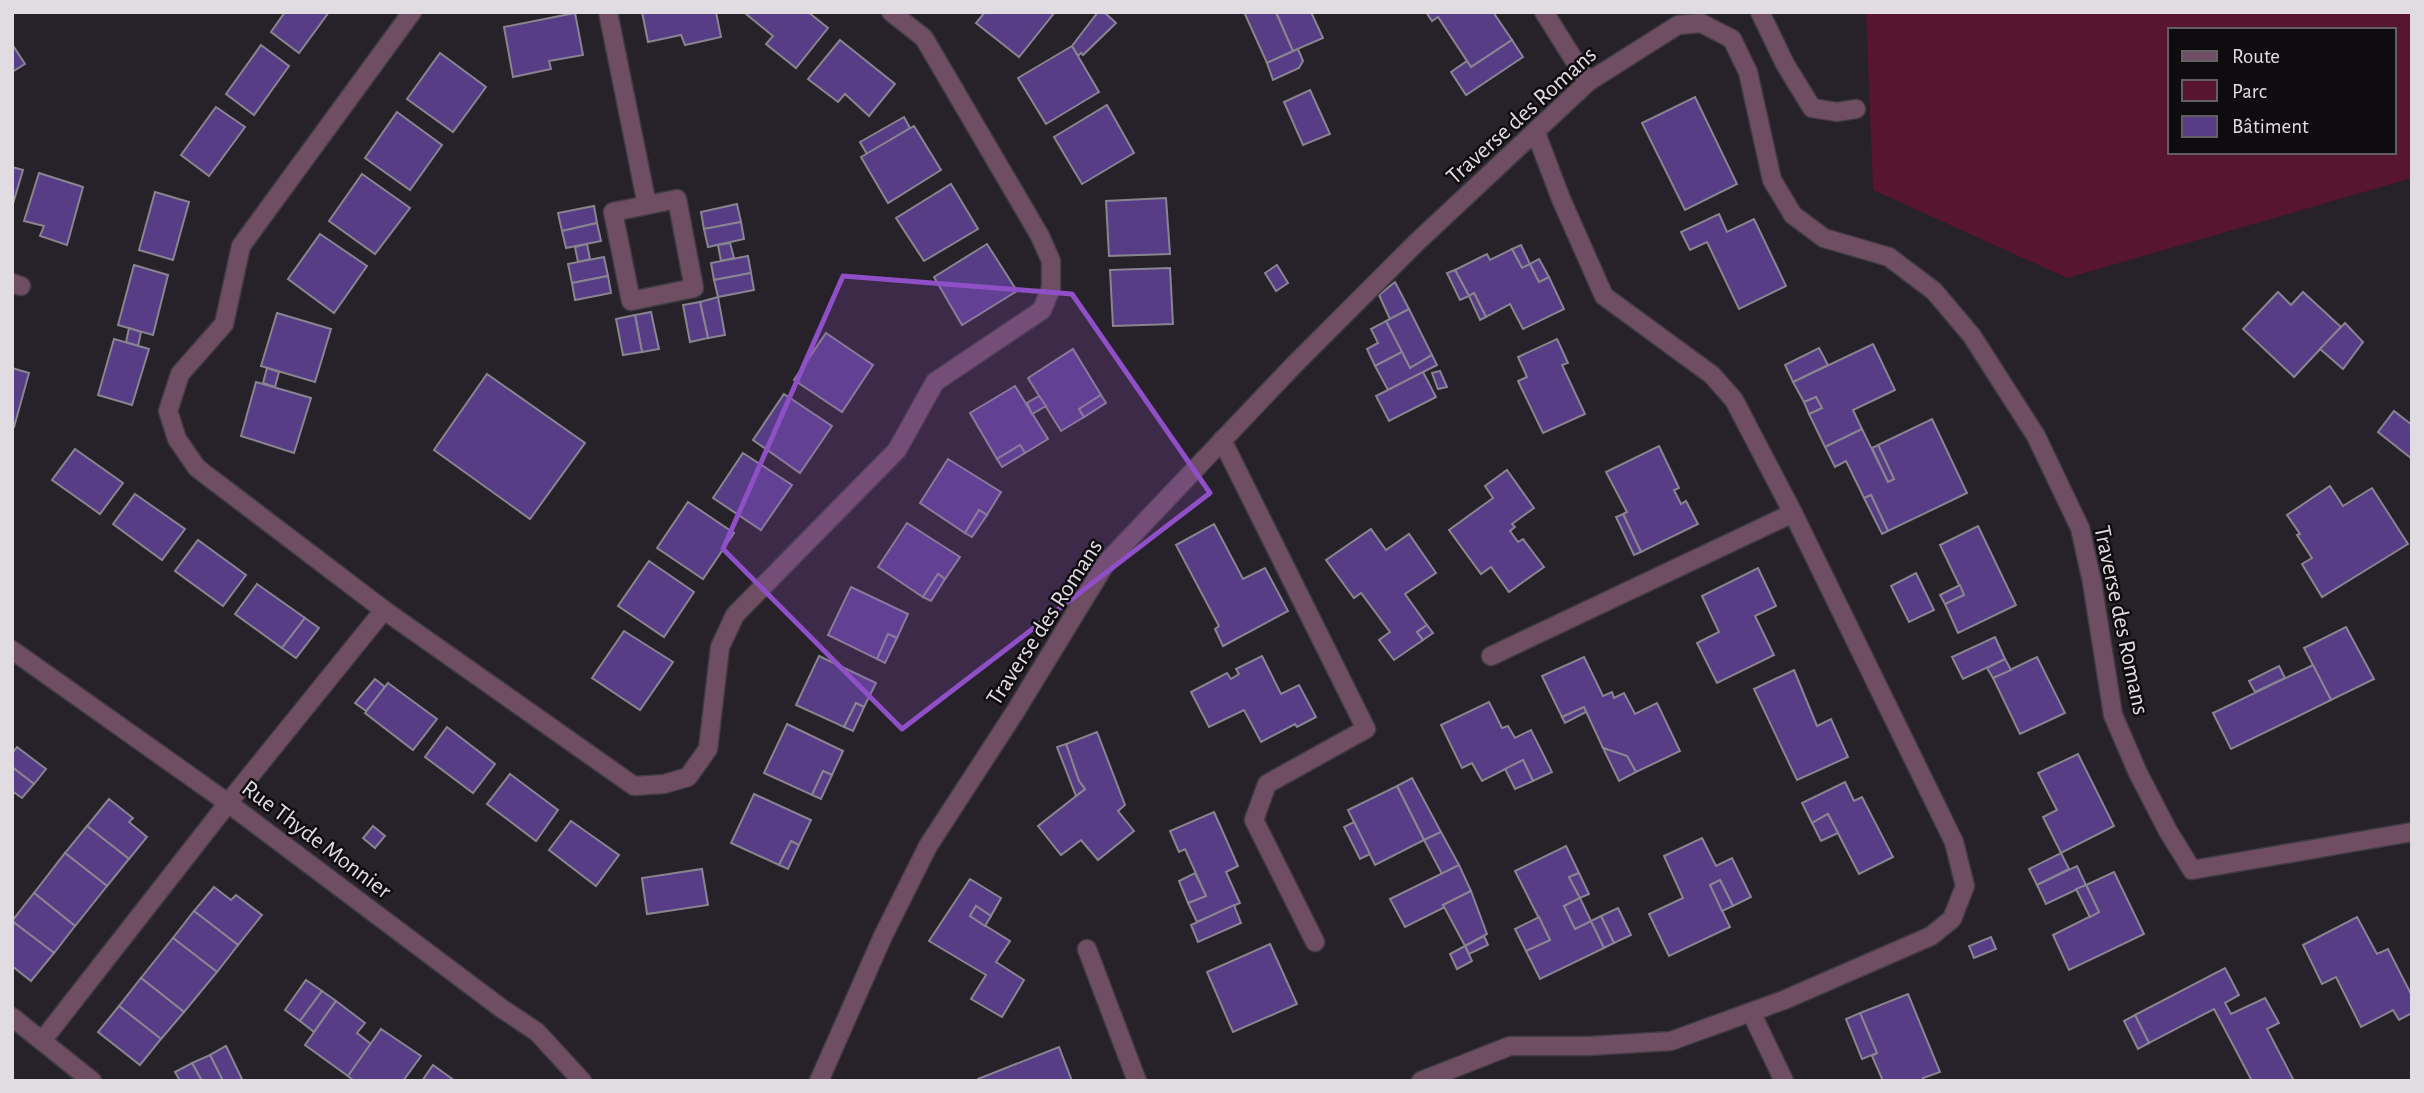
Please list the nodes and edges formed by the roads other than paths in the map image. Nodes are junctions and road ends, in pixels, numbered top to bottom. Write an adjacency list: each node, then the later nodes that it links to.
1 (412, 12): 12 (street)
2 (608, 12): 9 (street)
3 (891, 12): 12 (street)
4 (1544, 12): 6 (street)
5 (1760, 12): 7 (street)
6 (1588, 82): 8 (street, Traverse des Romans); 16 (street, Traverse des Romans)
7 (1856, 110)
8 (1535, 133): 10 (street, Traverse des Romans); 11 (street)
9 (647, 205): 9 (street)
10 (1222, 440): 17 (street); 24 (street, Traverse des Romans)
11 (1793, 513): 14 (street); 19 (street)
12 (384, 610): 15 (street)
13 (12, 650): 15 (street, Rue Thyde Monnier)
14 (1491, 656)
15 (228, 803): 21 (street); 23 (street, Rue Thyde Monnier)
16 (2412, 832)
17 (1315, 942)
18 (1087, 949): 25 (street)
19 (1751, 1012): 26 (street); 27 (street)
20 (12, 1017): 21 (street)
21 (42, 1041): 22 (street)
22 (92, 1081)
23 (582, 1081)
24 (819, 1081)
25 (1137, 1081)
26 (1421, 1081)
27 (1784, 1081)

